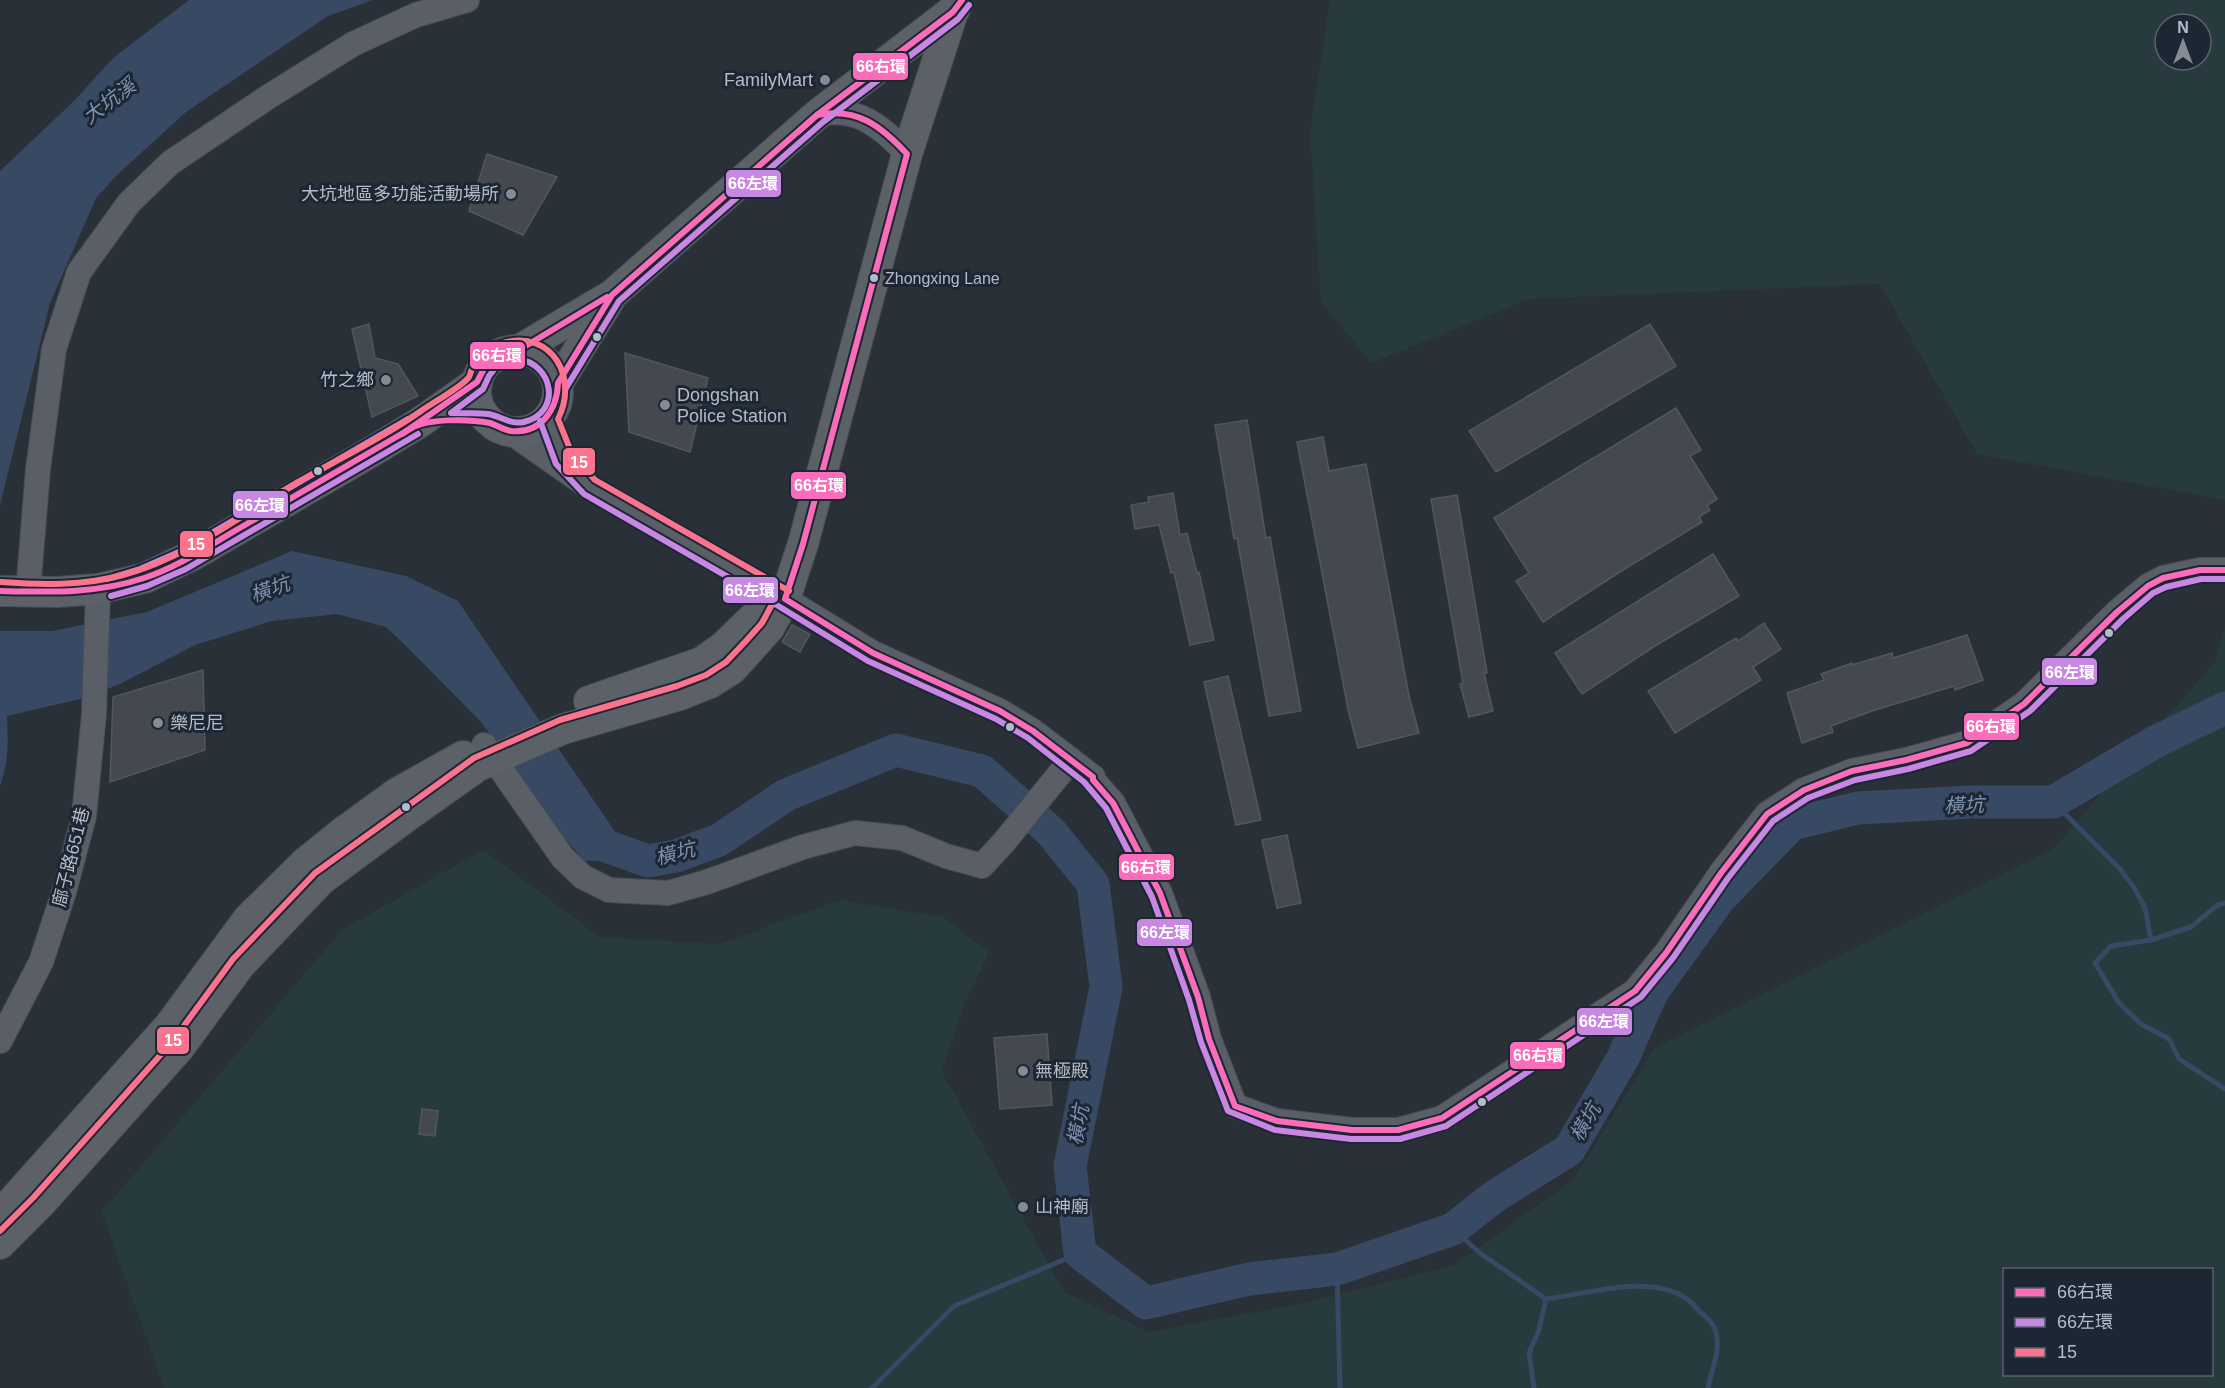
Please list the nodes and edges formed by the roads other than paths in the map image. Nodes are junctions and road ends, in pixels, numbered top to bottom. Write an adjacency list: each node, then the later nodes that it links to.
1 (467, 0): 14 (street)
2 (957, 6): 3 (main road); 4 (main road)
3 (817, 115): 4 (street); 5 (main road)
4 (907, 154): 15 (main road)
5 (612, 294): 6 (main road); 8 (main road)
6 (519, 350): 7 (main road); 8 (main road)
7 (477, 382): 10 (main road); 11 (main road)
8 (558, 383): 9 (main road)
9 (548, 418): 11 (main road); 12 (street)
10 (419, 423): 11 (main road); 16 (main road)
11 (501, 427): 12 (street)
12 (589, 487): 15 (street)
13 (2225, 570): 18 (street)
14 (14, 591): 16 (main road)
15 (785, 599): 17 (main road); 18 (street)
16 (98, 601): 19 (street, 廍子路651巷)
17 (490, 751): 18 (street); 20 (main road); 21 (main road)
18 (1071, 760)
19 (0, 1041)
20 (0, 1215)
21 (0, 1244)

